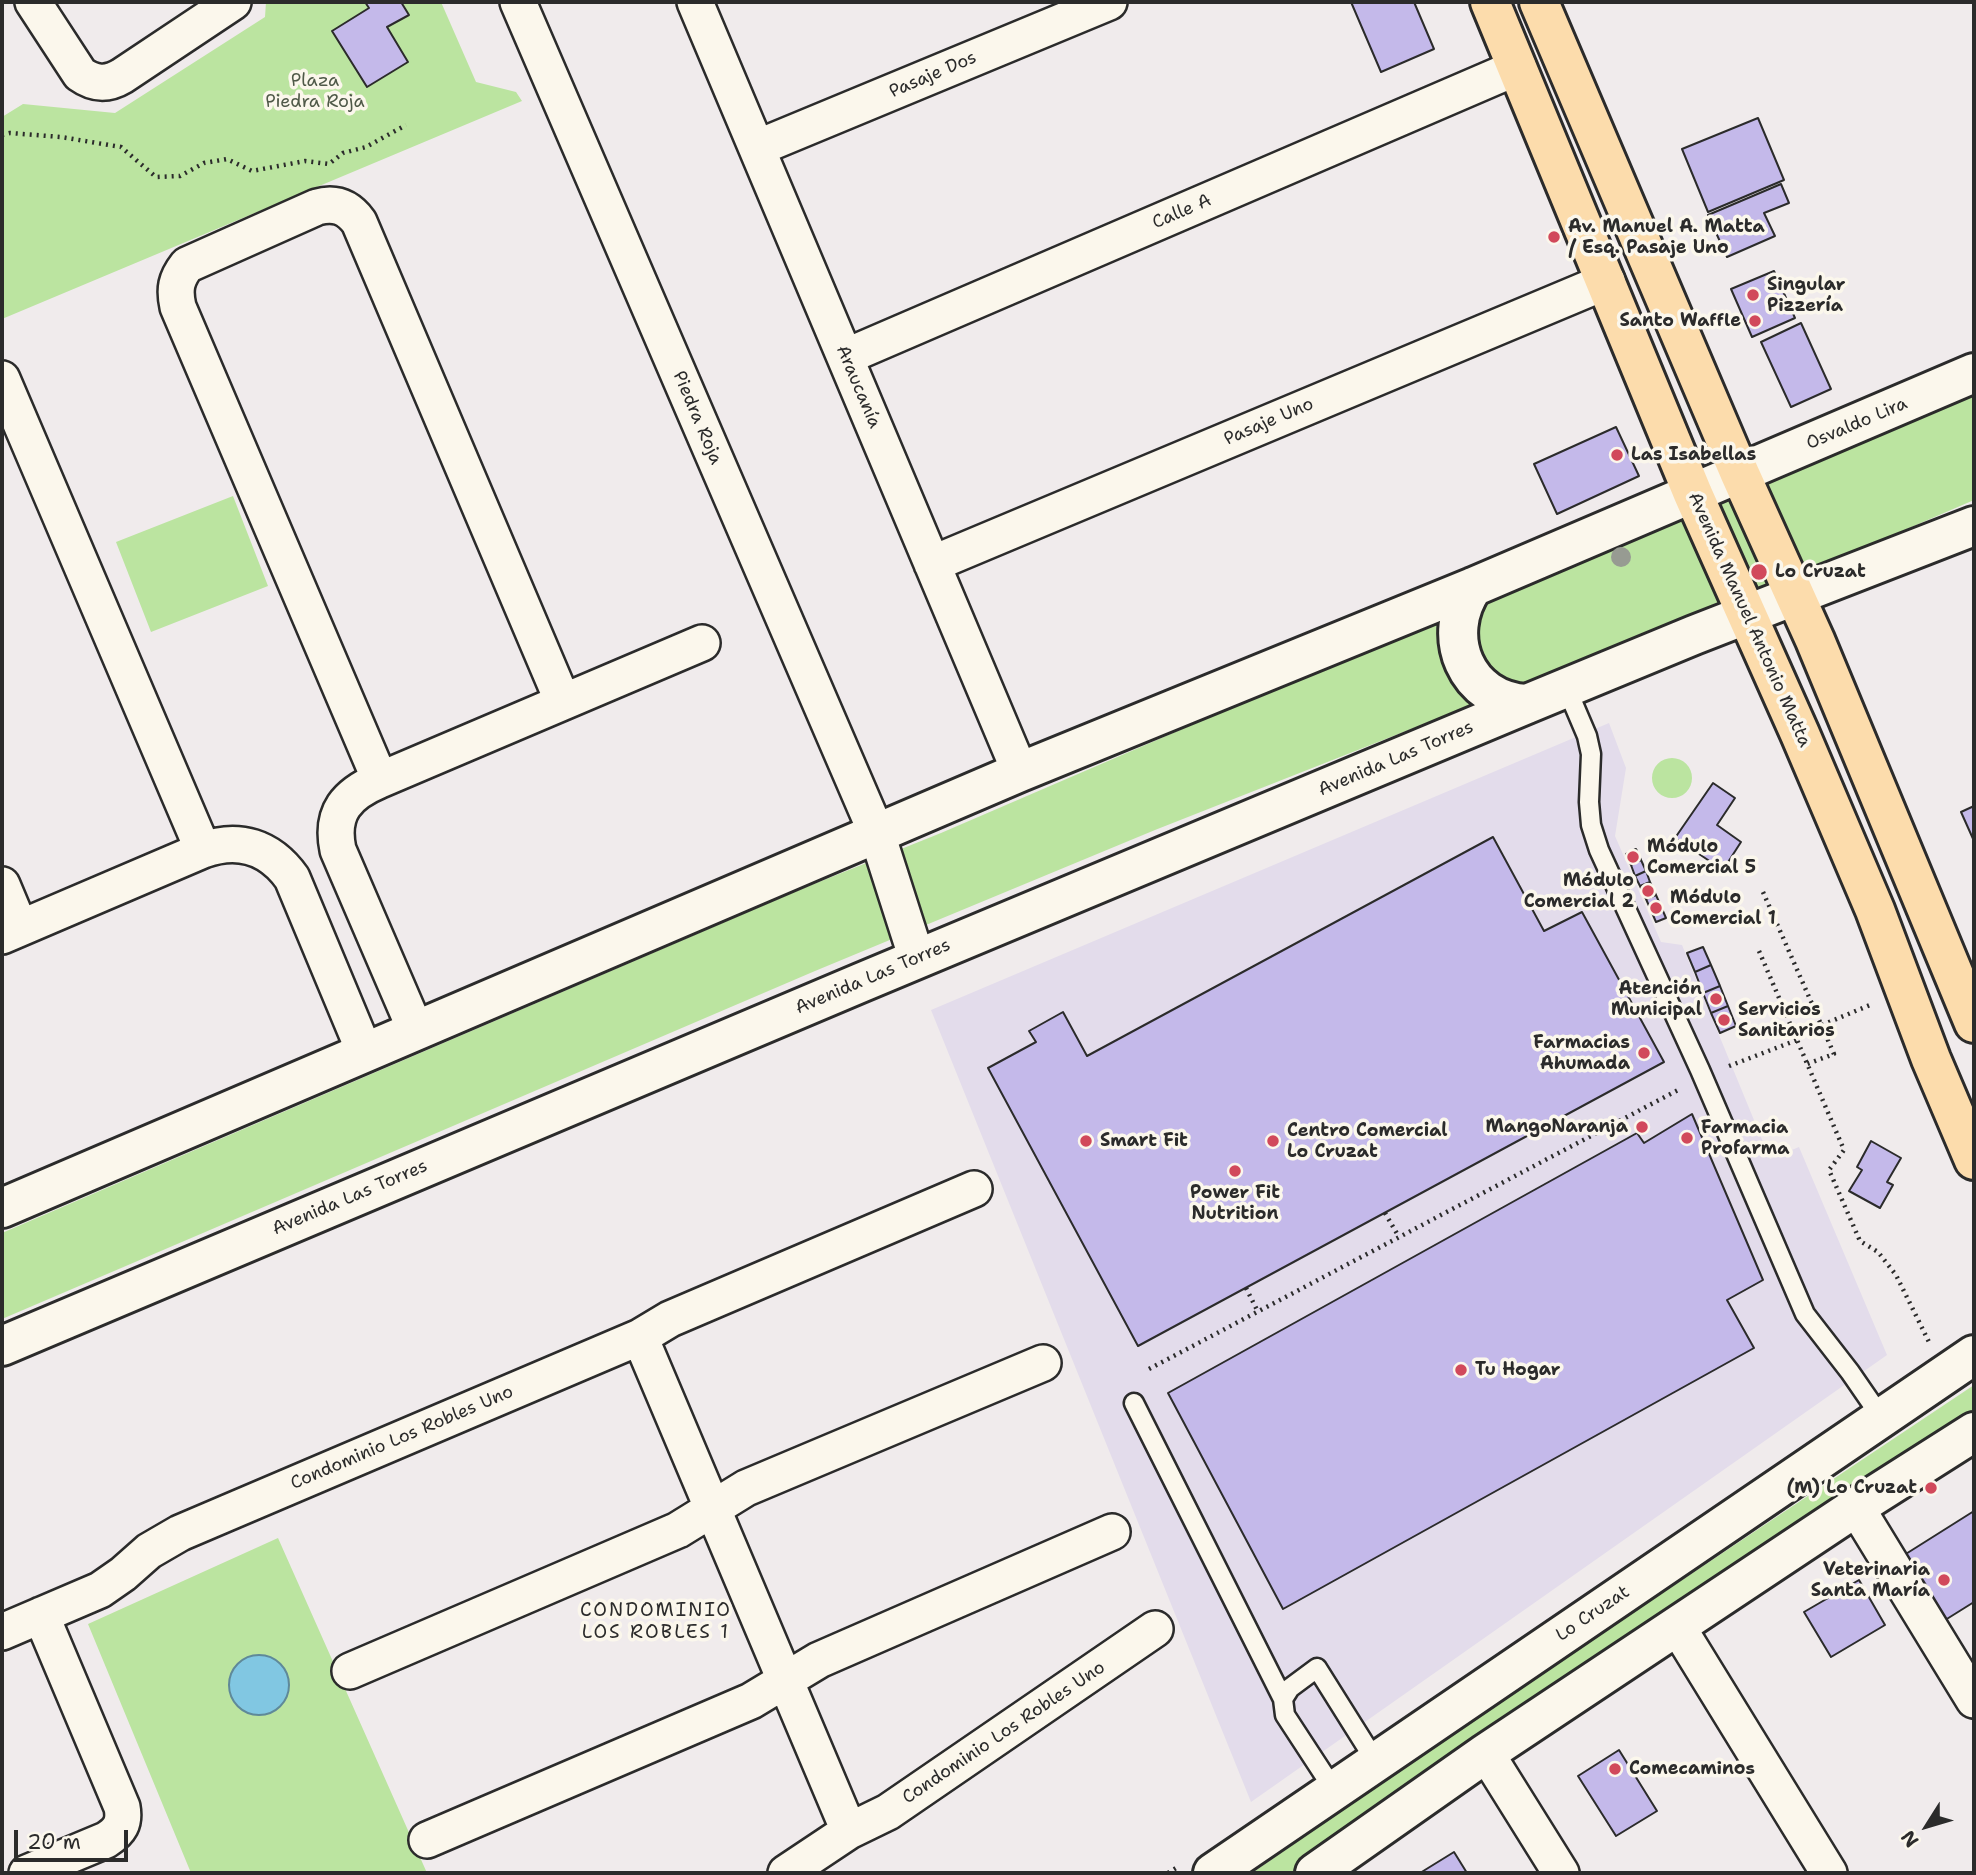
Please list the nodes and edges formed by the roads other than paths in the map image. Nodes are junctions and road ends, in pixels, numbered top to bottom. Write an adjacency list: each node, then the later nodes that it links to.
1 (33, 2): 2 (street)
2 (233, 2)
3 (518, 2): 27 (street, Piedra Roja)
4 (695, 2): 9 (street, Araucanía)
5 (1109, 2): 9 (street, Pasaje Dos)
6 (1490, 2): 8 (main road, Avenida Manuel Antonio Matta)
7 (1539, 2): 14 (main road)
8 (1518, 67): 10 (main road, Avenida Manuel Antonio Matta); 11 (street, Calle A)
9 (757, 148): 11 (street, Araucanía)
10 (1607, 281): 15 (main road, Avenida Manuel Antonio Matta); 17 (street, Pasaje Uno)
11 (845, 357): 17 (street, Araucanía)
12 (1970, 377): 14 (street, Osvaldo Lira)
13 (2, 379): 28 (street)
14 (1740, 474): 15 (street); 19 (main road)
15 (1693, 494): 18 (street); 20 (main road, Avenida Manuel Antonio Matta)
16 (1974, 526): 19 (street)
17 (932, 564): 25 (street, Araucanía)
18 (1473, 587): 24 (street); 25 (street)
19 (1795, 596): 20 (street, Avenida Las Torres); 32 (main road)
20 (1746, 615): 22 (street, Avenida Las Torres); 35 (main road, Avenida Manuel Antonio Matta)
21 (702, 643): 23 (street)
22 (1567, 689): 24 (street, Avenida Las Torres); 43 (lane)
23 (563, 702): 26 (street); 26 (street)
24 (1527, 704): 31 (street, Avenida Las Torres)
25 (1020, 772): 27 (street)
26 (380, 780): 33 (street)
27 (877, 834): 31 (street, Piedra Roja); 33 (street)
28 (203, 850): 30 (street); 34 (street)
29 (2, 885): 30 (street)
30 (11, 932)
31 (917, 958): 39 (street, Avenida Las Torres)
32 (1974, 1023)
33 (416, 1031): 34 (street)
34 (365, 1053): 37 (street)
35 (1974, 1160)
36 (974, 1189): 38 (street, Condominio Los Robles Uno)
37 (2, 1208)
38 (639, 1336): 46 (street); 48 (street, Condominio Los Robles Uno)
39 (2, 1346)
40 (1043, 1363): 46 (street)
41 (1960, 1364): 43 (street, Lo Cruzat)
42 (1134, 1403): 54 (lane)
43 (1881, 1417): 57 (street, Lo Cruzat)
44 (1974, 1432): 45 (street)
45 (1856, 1507): 49 (street); 55 (street)
46 (713, 1509): 52 (street); 53 (street)
47 (1112, 1532): 53 (street)
48 (41, 1615): 51 (street, Condominio Los Robles Uno); 61 (street)
49 (1677, 1626): 56 (street); 66 (street)
50 (1155, 1629): 59 (street, Condominio Los Robles Uno)
51 (2, 1632)
52 (350, 1671)
53 (785, 1681): 59 (street); 60 (street)
54 (1283, 1699): 57 (lane); 58 (lane)
55 (1974, 1700)
56 (1486, 1753): 64 (street); 65 (street)
57 (1376, 1762): 58 (street, Lo Cruzat)
58 (1334, 1790): 63 (street, Lo Cruzat)
59 (849, 1831): 62 (street, Condominio Los Robles Uno)
60 (427, 1840)
61 (27, 1873)
62 (786, 1873)
63 (1213, 1873)
64 (1315, 1873)
65 (1561, 1873)
66 (1829, 1873)

